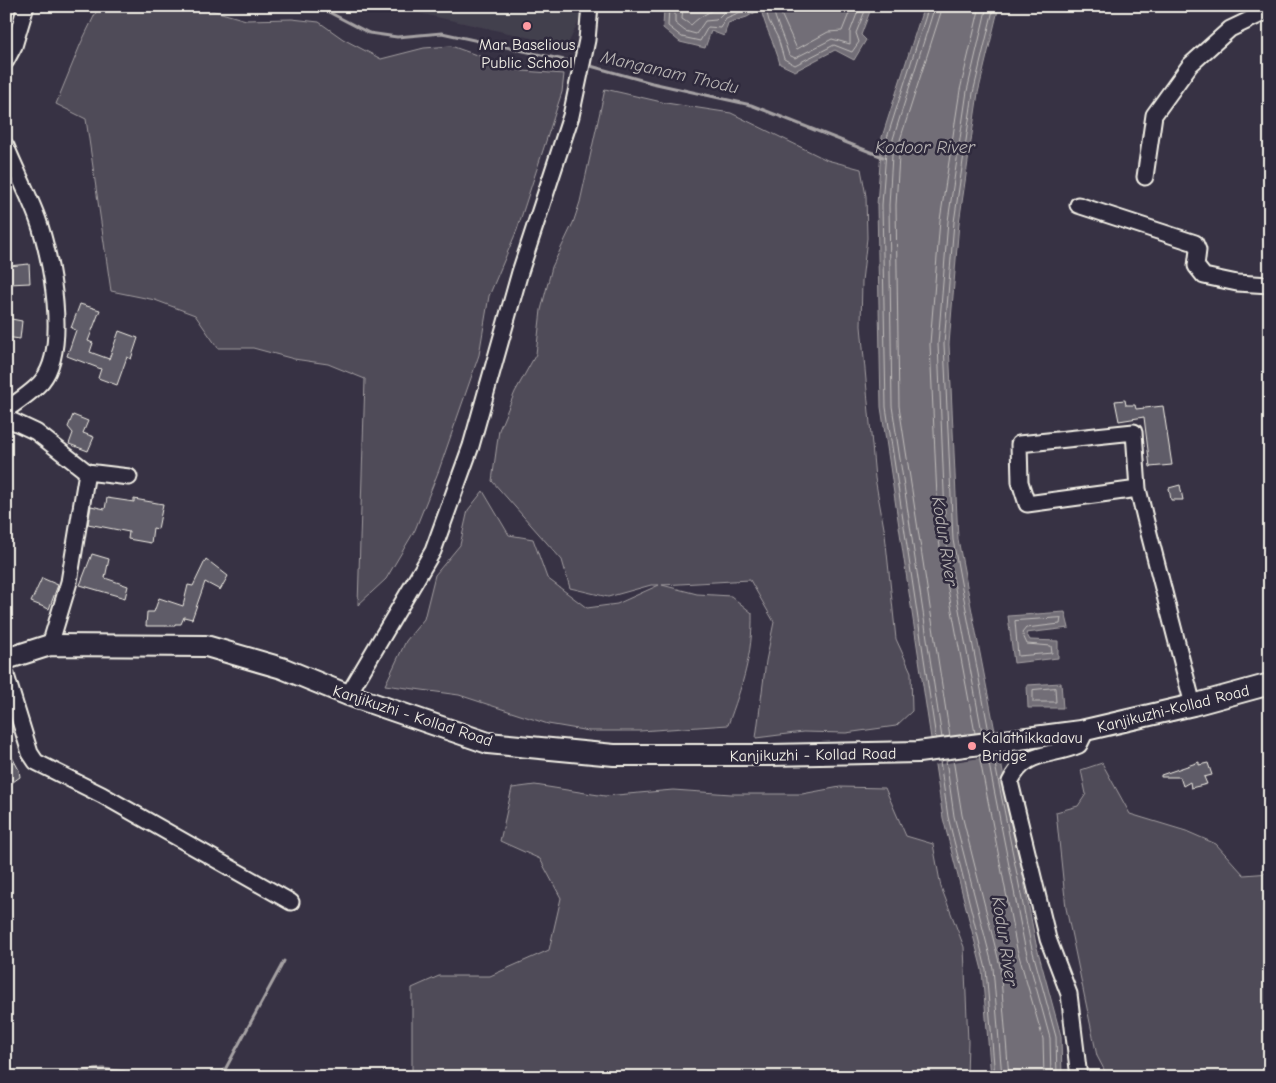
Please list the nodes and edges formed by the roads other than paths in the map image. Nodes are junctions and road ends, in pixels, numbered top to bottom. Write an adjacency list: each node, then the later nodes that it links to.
1 (26, 6): 4 (street)
2 (590, 6): 18 (street)
3 (1270, 10): 6 (street)
4 (6, 61)
5 (6, 146): 9 (street)
6 (1145, 177)
7 (1078, 205): 8 (street)
8 (1270, 285)
9 (6, 410)
10 (6, 418): 11 (street)
11 (87, 472): 12 (street); 14 (street)
12 (129, 477)
13 (1138, 489): 13 (street); 19 (street)
14 (50, 645): 15 (main road, Kanjikuzhi - Kollad Road); 18 (main road, Kanjikuzhi - Kollad Road)
15 (6, 659)
16 (6, 675): 22 (street)
17 (1270, 684): 19 (main road, Kanjikuzhi-Kollad Road)
18 (348, 695): 21 (main road, Kanjikuzhi - Kollad Road)
19 (1193, 705): 20 (main road, Kanjikuzhi-Kollad Road)
20 (1081, 731): 21 (main road, Kanjikuzhi-Kollad Road); 23 (street)
21 (1016, 738)
22 (291, 902)
23 (1079, 1077)

